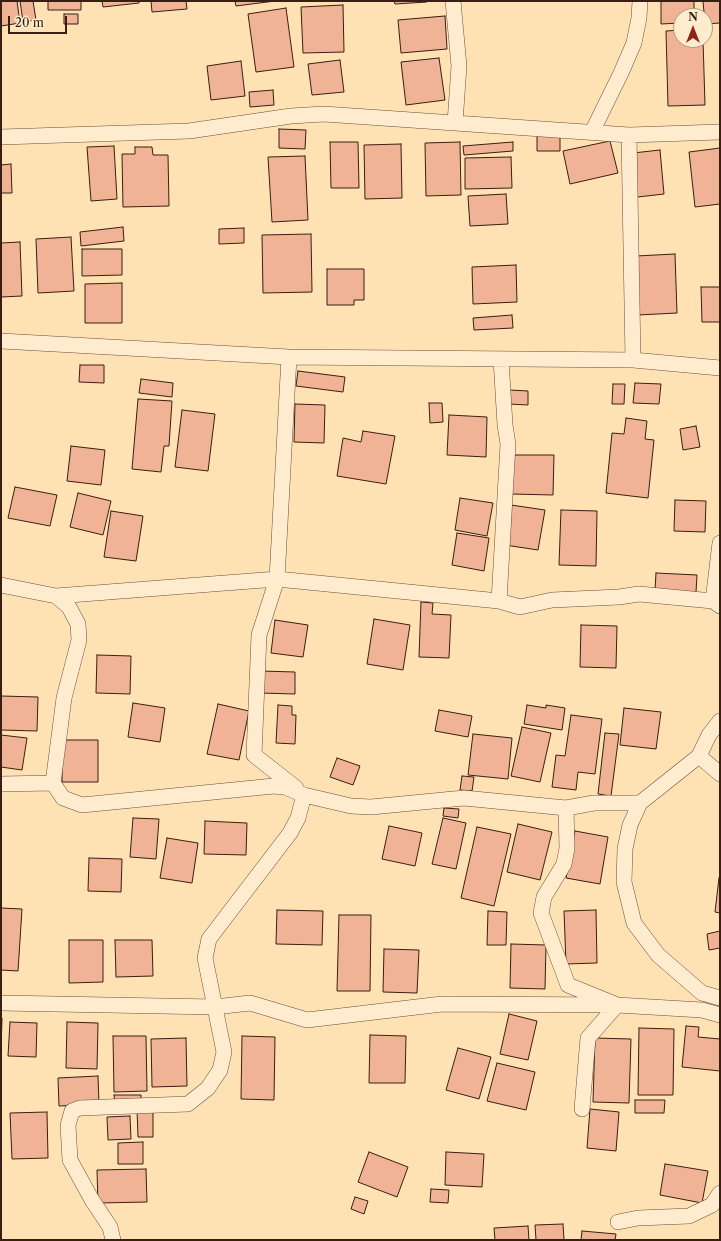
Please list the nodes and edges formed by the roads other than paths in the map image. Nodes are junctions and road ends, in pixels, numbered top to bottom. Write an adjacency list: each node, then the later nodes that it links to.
1 (453, 1): 3 (street)
2 (640, 1): 4 (street)
3 (455, 123): 4 (street); 7 (street)
4 (592, 132): 6 (street)
5 (720, 132): 6 (street)
6 (629, 135): 11 (street)
7 (1, 137)
8 (1, 341): 9 (street)
9 (289, 357): 10 (street); 14 (street)
10 (501, 359): 11 (street); 17 (street)
11 (633, 360): 12 (street)
12 (720, 368)
13 (720, 543): 18 (street)
14 (277, 579): 16 (street); 17 (street); 24 (street)
15 (1, 585): 16 (street)
16 (56, 596): 22 (street)
17 (499, 601): 18 (street)
18 (717, 603)
19 (720, 720): 20 (street)
20 (699, 756): 21 (street); 25 (street)
21 (720, 774)
22 (53, 783): 23 (street); 24 (street)
23 (1, 784)
24 (304, 795): 26 (street); 30 (street)
25 (640, 804): 26 (street); 27 (street)
26 (566, 808): 29 (street)
27 (720, 998)
28 (1, 1003): 30 (street)
29 (617, 1005): 30 (street); 31 (street); 32 (street)
30 (215, 1007): 35 (street)
31 (720, 1015)
32 (582, 1109)
33 (720, 1193): 34 (street)
34 (618, 1222)
35 (113, 1240)

